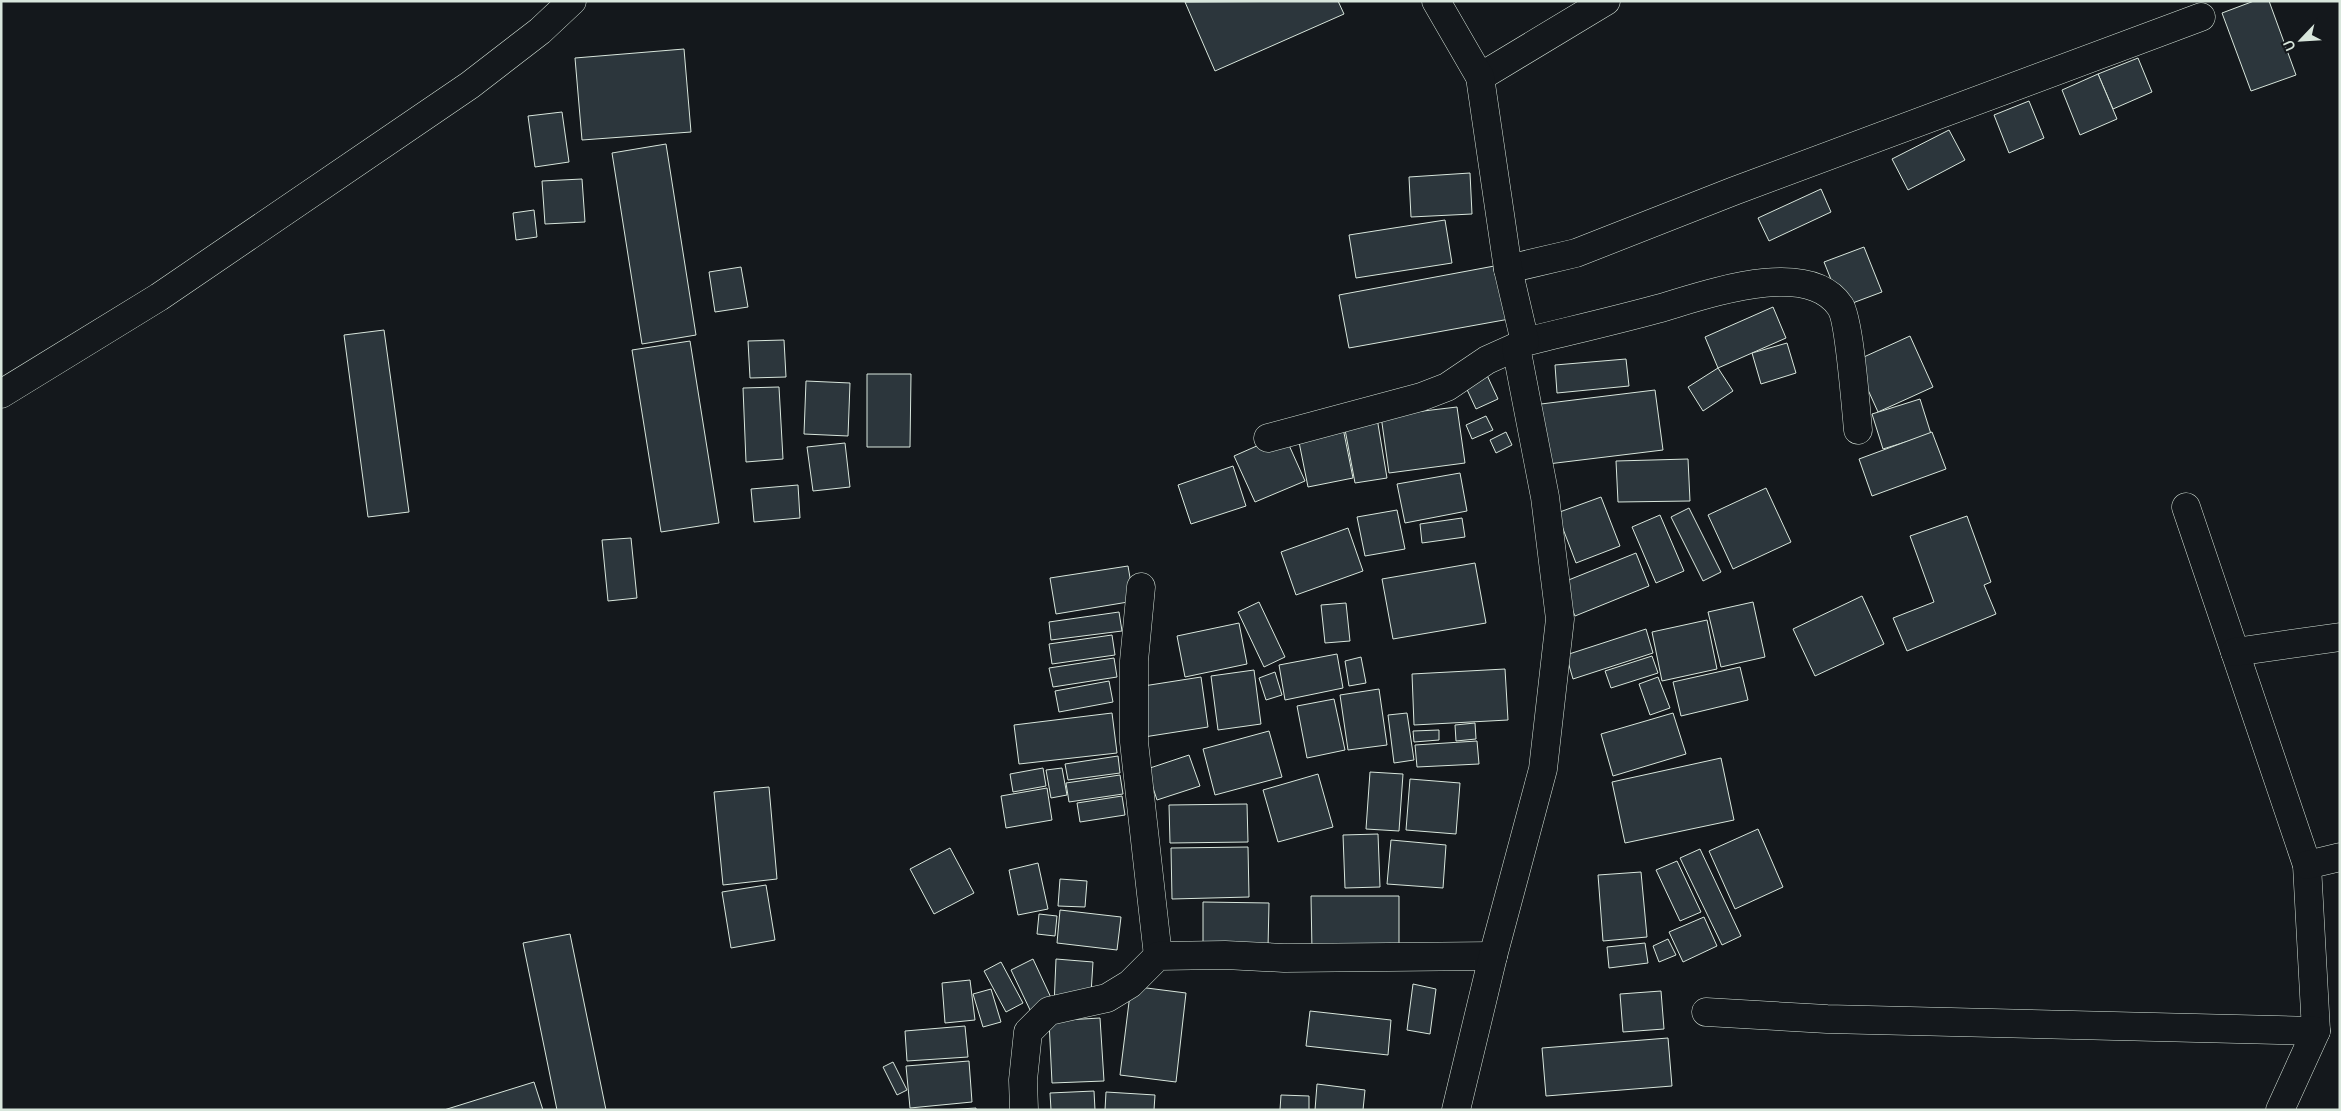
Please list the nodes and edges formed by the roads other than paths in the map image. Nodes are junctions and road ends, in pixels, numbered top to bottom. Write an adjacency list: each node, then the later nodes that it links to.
1 (572, 1): 8 (street)
2 (1436, 1): 5 (street)
3 (1606, 1): 5 (street)
4 (2201, 17): 6 (street)
5 (1480, 77): 6 (street)
6 (1508, 269): 7 (street)
7 (1520, 345): 9 (street); 10 (street); 18 (street)
8 (1, 394)
9 (1858, 430)
10 (1268, 438)
11 (2186, 507): 14 (street)
12 (1141, 587): 17 (street)
13 (2340, 637): 14 (street)
14 (2235, 652): 16 (street)
15 (2340, 857): 16 (street)
16 (2307, 865): 20 (street)
17 (1158, 956): 18 (street); 21 (street)
18 (1493, 956): 22 (street)
19 (1706, 1012): 20 (street)
20 (2316, 1031): 23 (street)
21 (1024, 1110)
22 (1456, 1110)
23 (2280, 1110)

